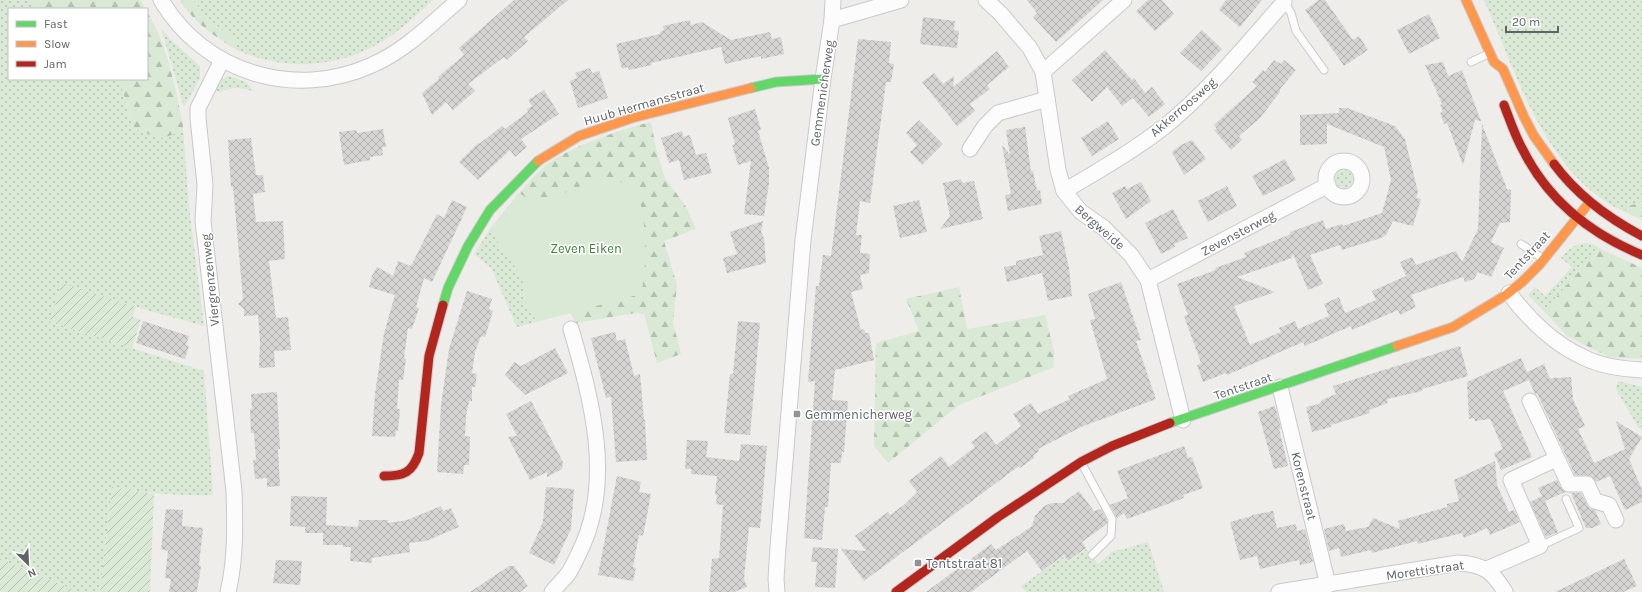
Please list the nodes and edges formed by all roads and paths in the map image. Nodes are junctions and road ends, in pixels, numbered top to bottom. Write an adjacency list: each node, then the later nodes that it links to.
1 (161, 0): 11 (street)
2 (459, 0): 11 (street)
3 (833, 0): 9 (street, Gemmenicherweg)
4 (901, 0): 9 (street)
5 (986, 0): 14 (street, Bergweide)
6 (1124, 0): 14 (street)
7 (1466, 0): 10 (street)
8 (1284, 2): 13 (lane); 21 (street, Akkerroosweg)
9 (832, 20): 16 (street, Gemmenicherweg)
10 (1492, 58): 12 (lane); 15 (street); 22 (street)
11 (222, 60): 44 (street, Viergrenzenweg)
12 (1471, 62)
13 (1324, 70)
14 (1043, 72): 17 (street, Bergweide)
15 (1491, 72)
16 (823, 80): 37 (street, Huub Hermansstraat); 46 (street, Gemmenicherweg)
17 (1047, 99): 19 (street); 21 (street, Bergweide)
18 (1502, 99): 23 (street)
19 (970, 149)
20 (1328, 185): 28 (street, Zevensterweg)
21 (1064, 190): 28 (street, Bergweide)
22 (1589, 203): 23 (street, Tentstraat); 24 (street)
23 (1577, 218): 26 (street); 27 (street, Tentstraat)
24 (1642, 237): 26 (lane)
25 (1521, 244): 27 (lane)
26 (1639, 254)
27 (1544, 259): 29 (street, Tentstraat)
28 (1148, 280): 34 (street, Bergweide)
29 (1509, 293): 31 (street); 32 (street, Tentstraat)
30 (571, 330): 45 (street)
31 (1642, 370)
32 (1280, 387): 34 (street, Tentstraat); 43 (street, Korenstraat)
33 (1530, 401): 35 (street)
34 (1183, 420): 36 (street, Tentstraat)
35 (1556, 459): 39 (street); 40 (street)
36 (1081, 462): 41 (lane); 47 (street, Tentstraat)
37 (384, 476)
38 (1566, 498): 40 (lane)
39 (1616, 520)
40 (1540, 546): 42 (street)
41 (1092, 555)
42 (1487, 569): 43 (street, Morettistraat); 49 (street)
43 (1328, 585): 48 (street, Morettistraat)
44 (228, 592)
45 (552, 592)
46 (777, 592)
47 (896, 592)
48 (1279, 592)
49 (1505, 592)

